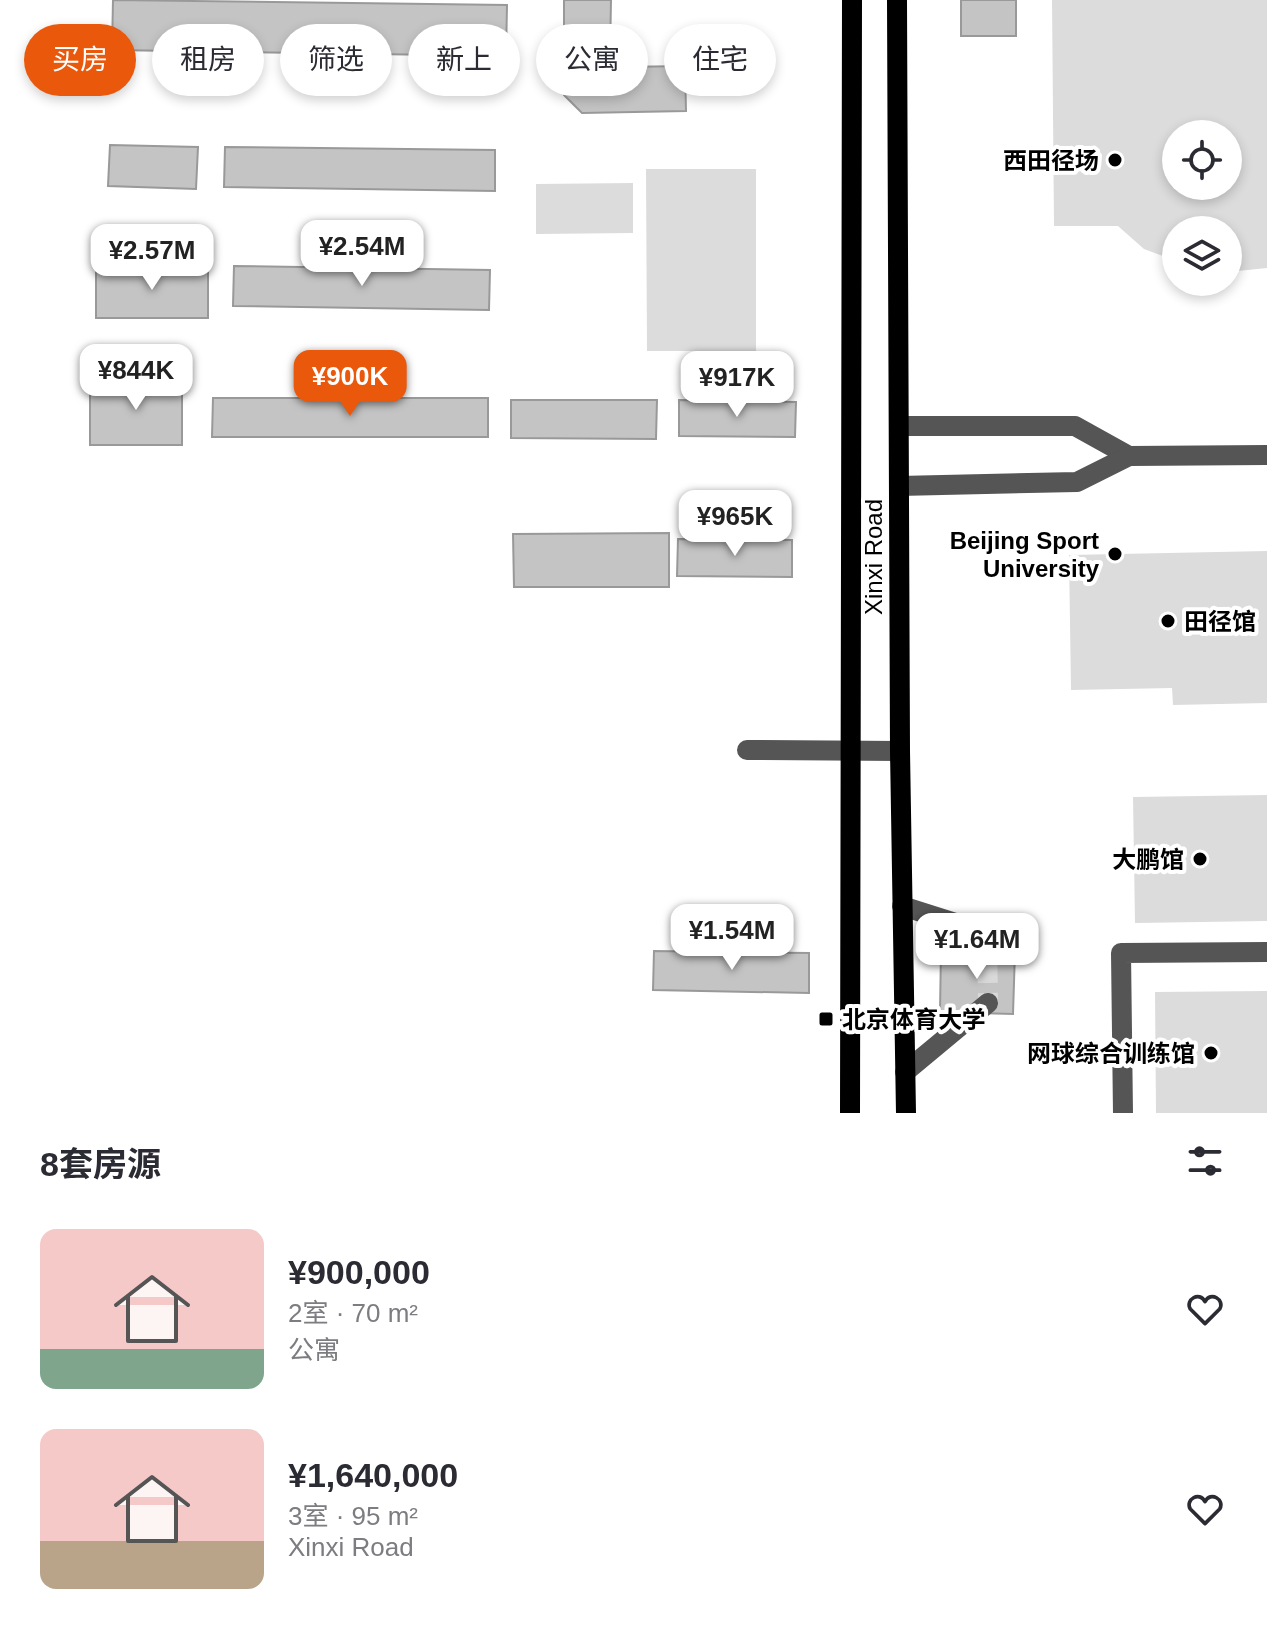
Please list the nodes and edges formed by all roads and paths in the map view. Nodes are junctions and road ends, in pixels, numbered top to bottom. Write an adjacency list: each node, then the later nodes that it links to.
1 (852, 0): 8 (main road, Xinxi Road)
2 (897, 0): 3 (main road, Xinxi Road)
3 (899, 426): 5 (lane); 6 (main road, Xinxi Road)
4 (1267, 455): 5 (lane)
5 (1129, 456): 6 (lane)
6 (899, 486): 9 (main road, Xinxi Road)
7 (747, 750): 8 (lane)
8 (852, 751): 9 (lane); 15 (main road, Xinxi Road)
9 (900, 751): 10 (main road, Xinxi Road)
10 (902, 906): 11 (lane); 14 (main road, Xinxi Road)
11 (987, 933)
12 (1267, 952): 17 (lane)
13 (988, 1003): 14 (lane)
14 (905, 1072): 16 (main road, Xinxi Road)
15 (850, 1113)
16 (906, 1113)
17 (1123, 1113)

